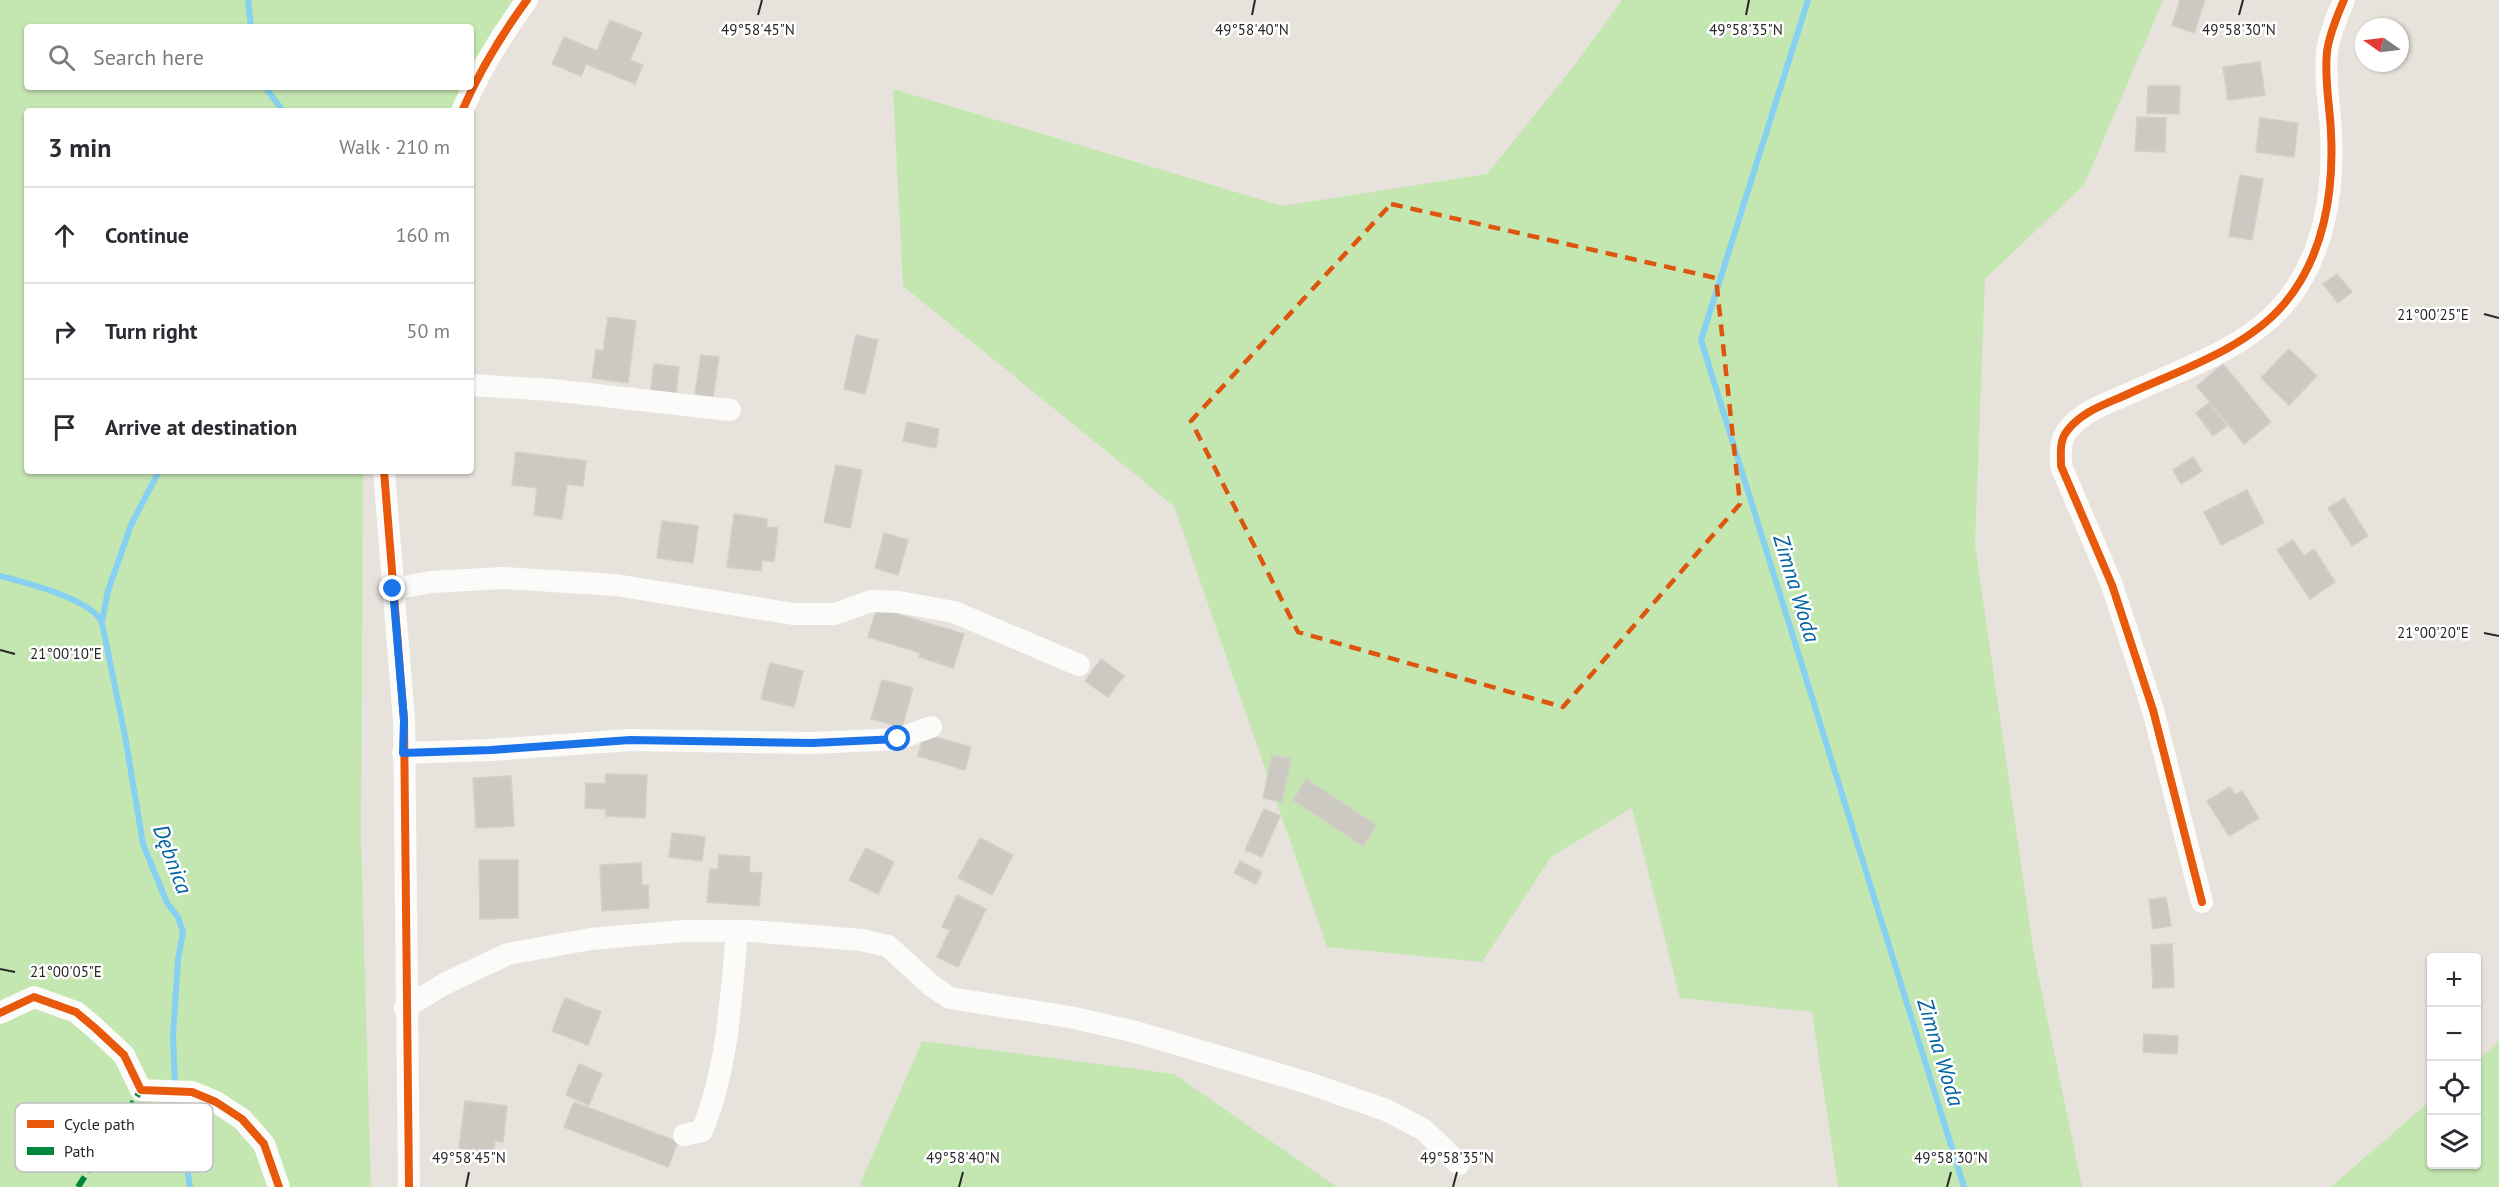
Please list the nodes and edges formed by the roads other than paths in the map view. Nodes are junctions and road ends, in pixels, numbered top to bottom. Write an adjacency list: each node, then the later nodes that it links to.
1 (527, 0): 3 (street)
2 (2344, 0): 13 (street)
3 (474, 85)
4 (472, 90): 5 (street)
5 (463, 108)
6 (474, 385): 7 (street)
7 (730, 410)
8 (384, 474): 9 (street)
9 (393, 589): 10 (street); 12 (street)
10 (1079, 664)
11 (931, 728): 12 (street)
12 (403, 753): 15 (street)
13 (2202, 902)
14 (737, 931): 15 (street); 17 (street); 18 (street)
15 (405, 1008): 20 (street)
16 (0, 1013): 19 (street)
17 (684, 1135)
18 (1459, 1164)
19 (279, 1187)
20 (409, 1187)

